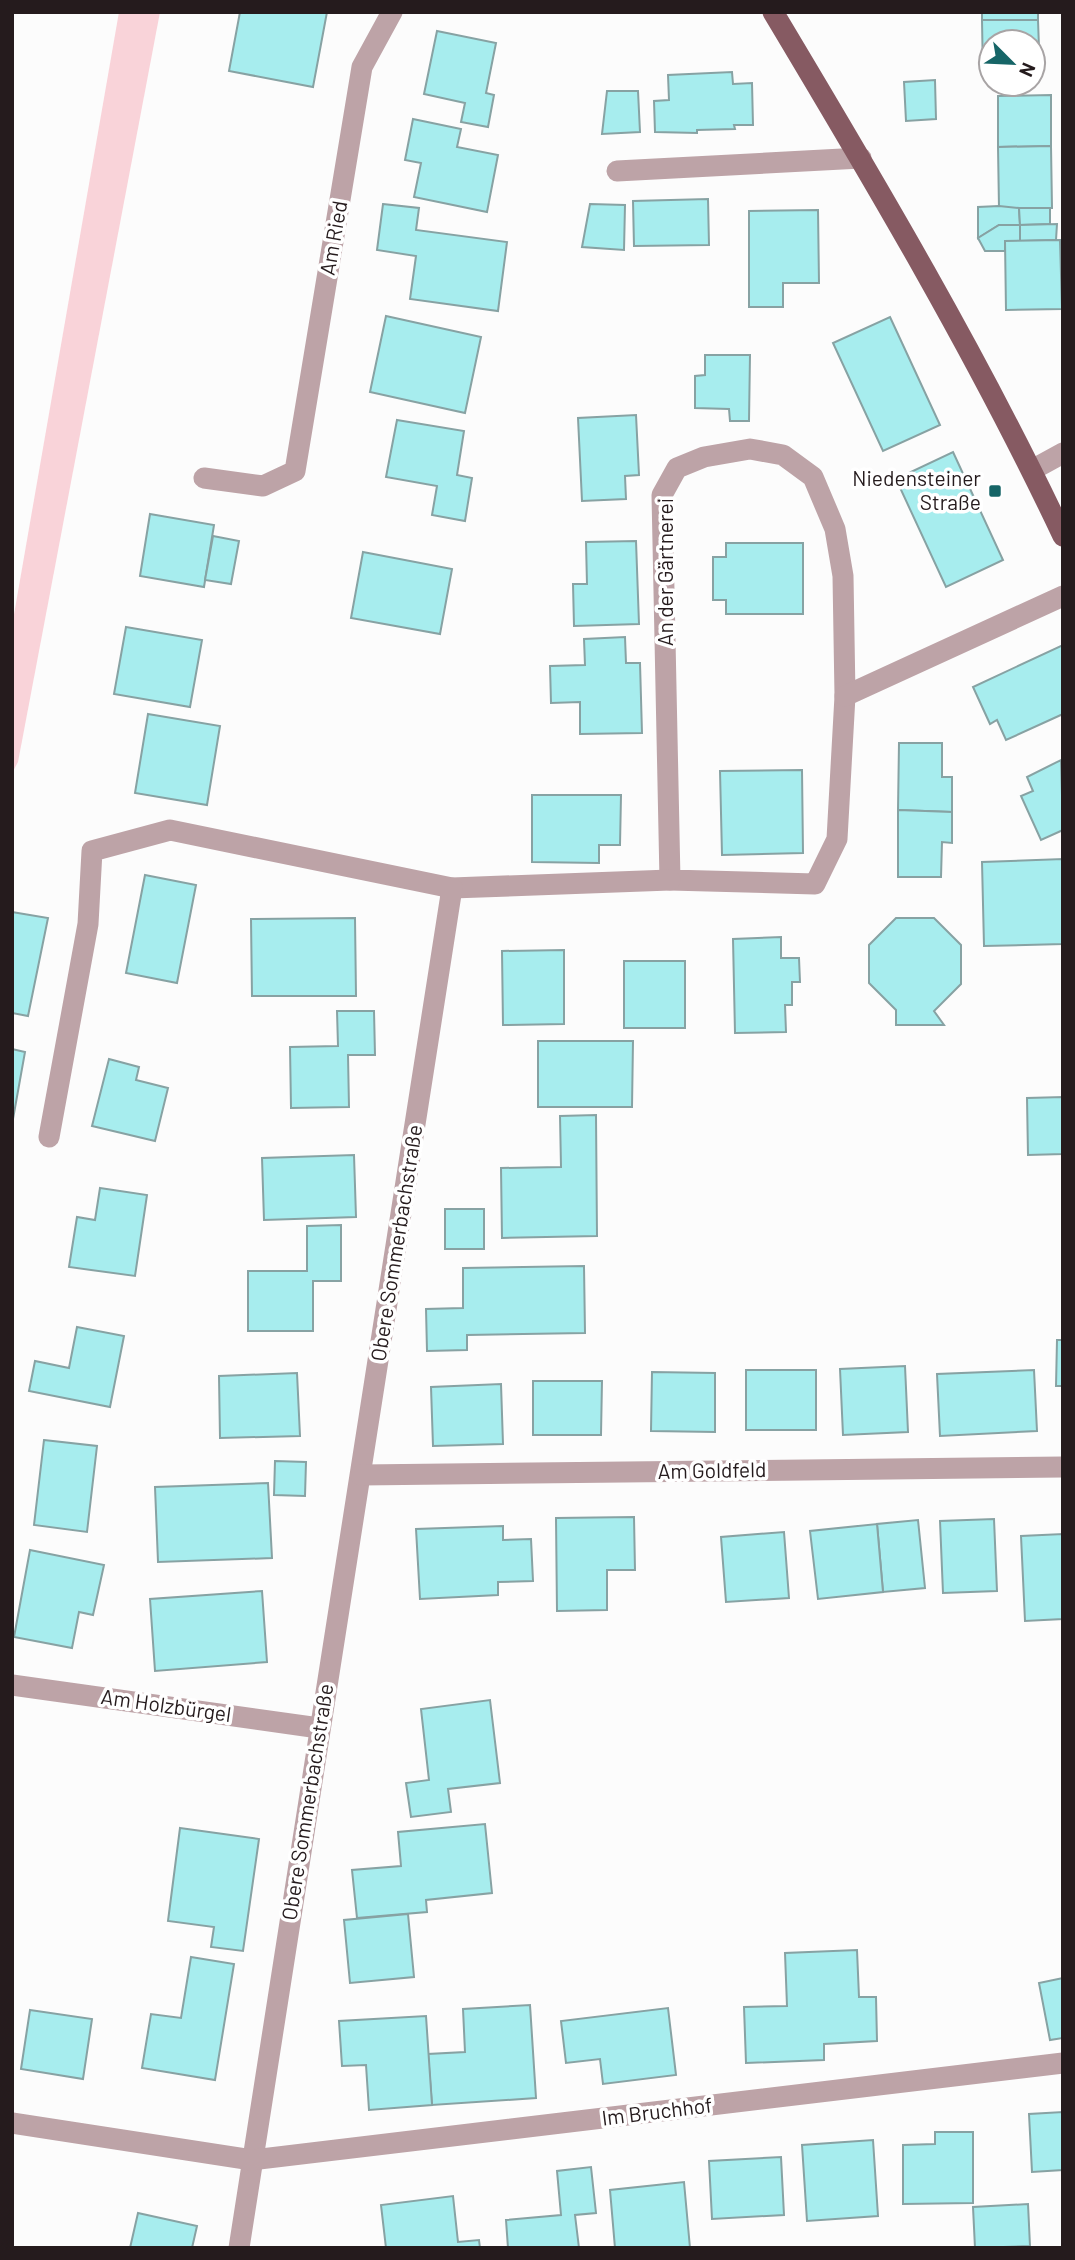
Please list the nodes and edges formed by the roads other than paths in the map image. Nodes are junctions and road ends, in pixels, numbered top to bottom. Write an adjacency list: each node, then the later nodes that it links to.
1 (392, 12): 7 (street, Am Ried)
2 (773, 12): 3 (main road)
3 (861, 158): 4 (street); 6 (main road)
4 (617, 171)
5 (1063, 453): 6 (street)
6 (1032, 470): 8 (main road)
7 (204, 478)
8 (1063, 537)
9 (1063, 596): 10 (street)
10 (845, 696): 11 (street, An der Gärtnerei); 11 (street, An der Gärtnerei)
11 (670, 880): 12 (street, An der Gärtnerei)
12 (452, 888): 13 (street); 15 (street, Obere Sommerbachstraße)
13 (49, 1137)
14 (1063, 1467): 15 (street, Am Goldfeld)
15 (361, 1475): 17 (street, Obere Sommerbachstraße)
16 (12, 1685): 17 (street, Am Holzbürgel)
17 (319, 1728): 20 (street, Obere Sommerbachstraße)
18 (1063, 2063): 20 (street, Im Bruchhof)
19 (12, 2123): 20 (street, Im Bruchhof)
20 (252, 2160): 21 (street, Obere Sommerbachstraße)
21 (239, 2248)

